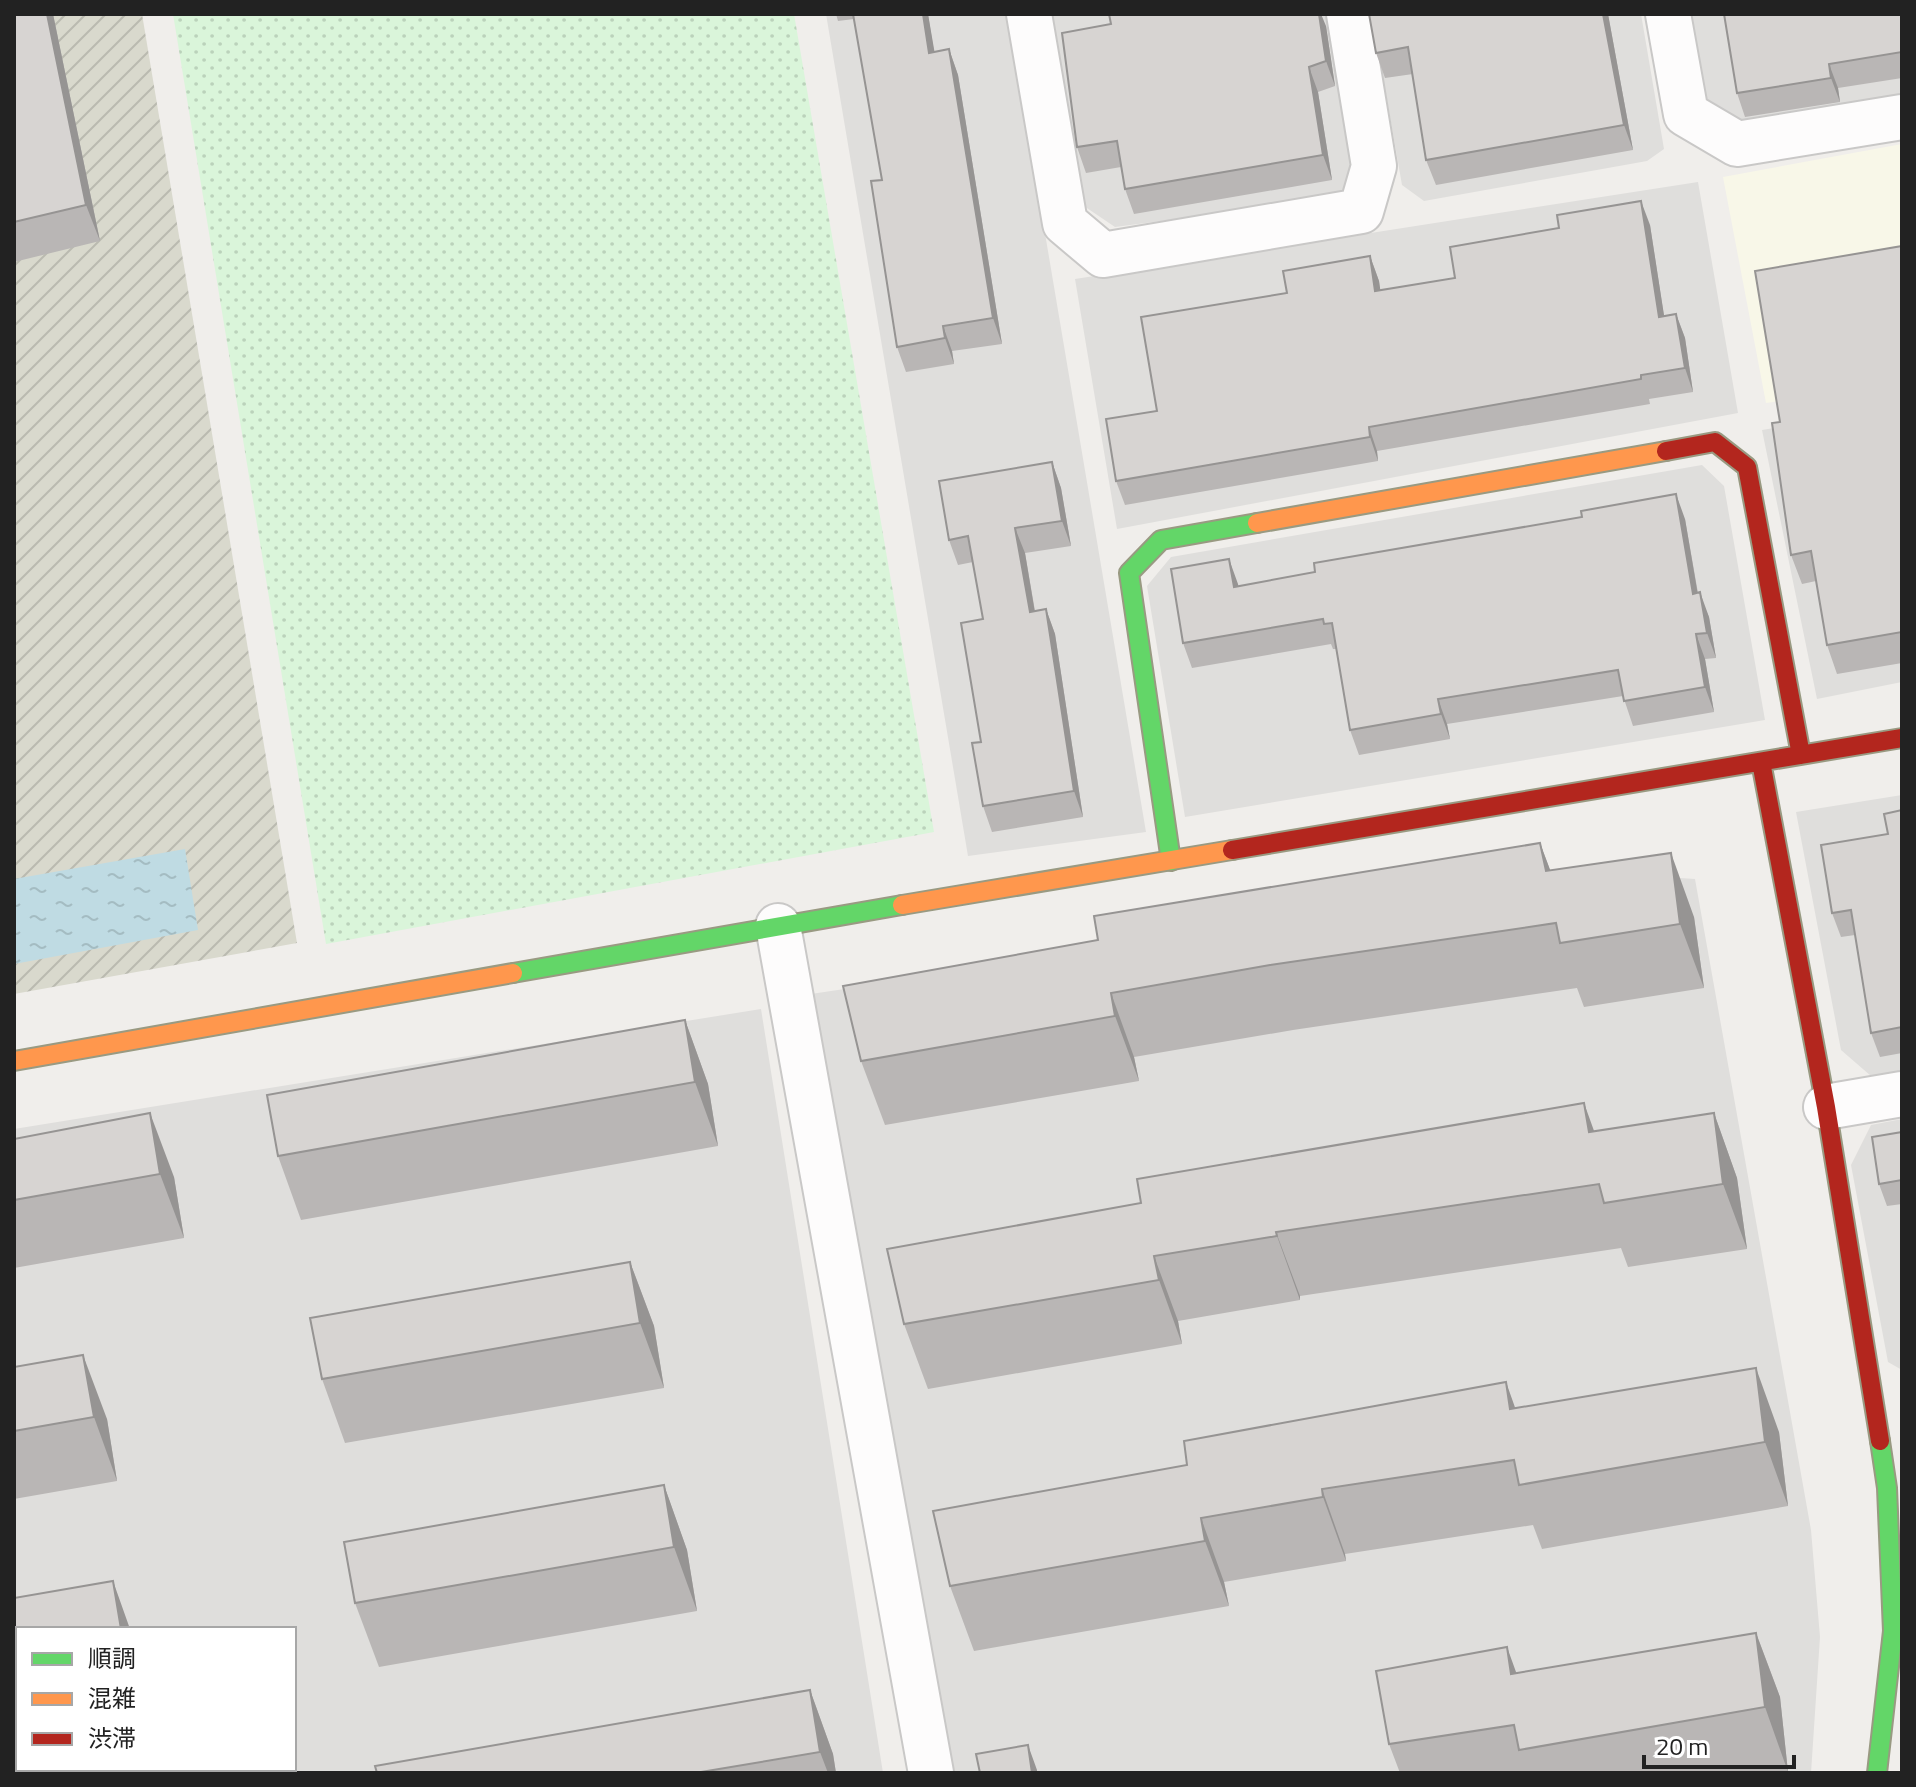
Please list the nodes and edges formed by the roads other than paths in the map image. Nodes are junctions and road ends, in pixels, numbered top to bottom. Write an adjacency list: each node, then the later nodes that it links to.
1 (1029, 14): 2 (street)
2 (1349, 14)
3 (1668, 14): 4 (street)
4 (1902, 117)
5 (1902, 738): 6 (street)
6 (1801, 755): 7 (street); 8 (street)
7 (1761, 762): 8 (street); 12 (street)
8 (1171, 861): 9 (street)
9 (778, 926): 10 (street); 15 (street)
10 (14, 1061)
11 (1902, 1094): 12 (street)
12 (1826, 1107): 13 (street)
13 (1889, 1421): 14 (street)
14 (1892, 1726): 16 (street)
15 (931, 1773)
16 (1877, 1773)

